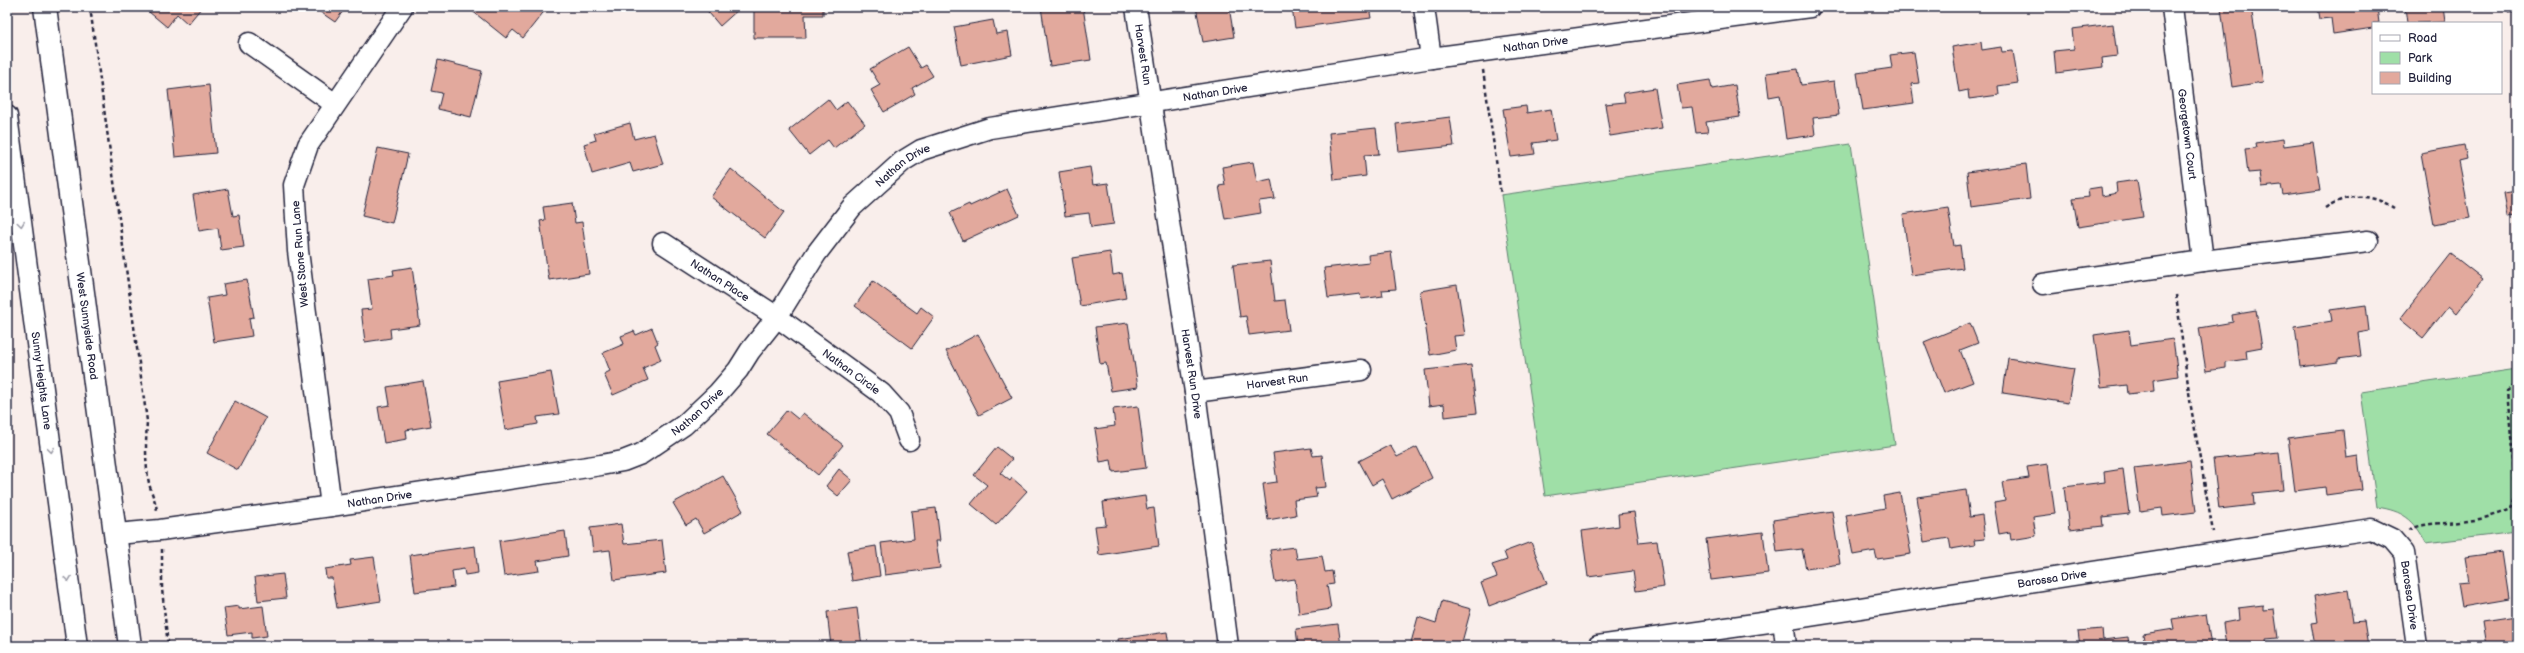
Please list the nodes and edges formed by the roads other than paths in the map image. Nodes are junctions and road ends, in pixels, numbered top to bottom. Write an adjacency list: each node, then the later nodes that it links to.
1 (45, 7): 21 (main road, West Sunnyside Road)
2 (402, 7): 10 (street, West Stone Run Lane)
3 (1136, 7): 9 (street, Harvest Run)
4 (1424, 7): 8 (street)
5 (1810, 7): 8 (street, Nathan Drive)
6 (2172, 7): 14 (street, Georgetown Court)
7 (249, 43): 10 (street)
8 (1431, 58): 9 (street, Nathan Drive)
9 (1149, 103): 16 (street, Nathan Drive); 18 (street, Harvest Run Drive)
10 (335, 104): 20 (street, West Stone Run Lane)
11 (7, 116): 23 (street, Sunny Heights Lane, one-way to 23)
12 (2368, 241): 14 (street)
13 (663, 243): 16 (street, Nathan Place)
14 (2203, 261): 15 (street)
15 (2043, 284)
16 (777, 317): 19 (street, Nathan Circle); 20 (street, Nathan Drive)
17 (1361, 370): 18 (street, Harvest Run)
18 (1195, 392): 25 (street, Harvest Run Drive)
19 (909, 440)
20 (332, 506): 21 (street, Nathan Drive)
21 (117, 534): 24 (main road, West Sunnyside Road)
22 (1783, 620): 26 (street, Barossa Drive); 27 (street); 28 (street, Barossa Drive)
23 (77, 646)
24 (130, 646)
25 (1228, 646)
26 (1598, 646)
27 (1786, 646)
28 (2417, 646)

